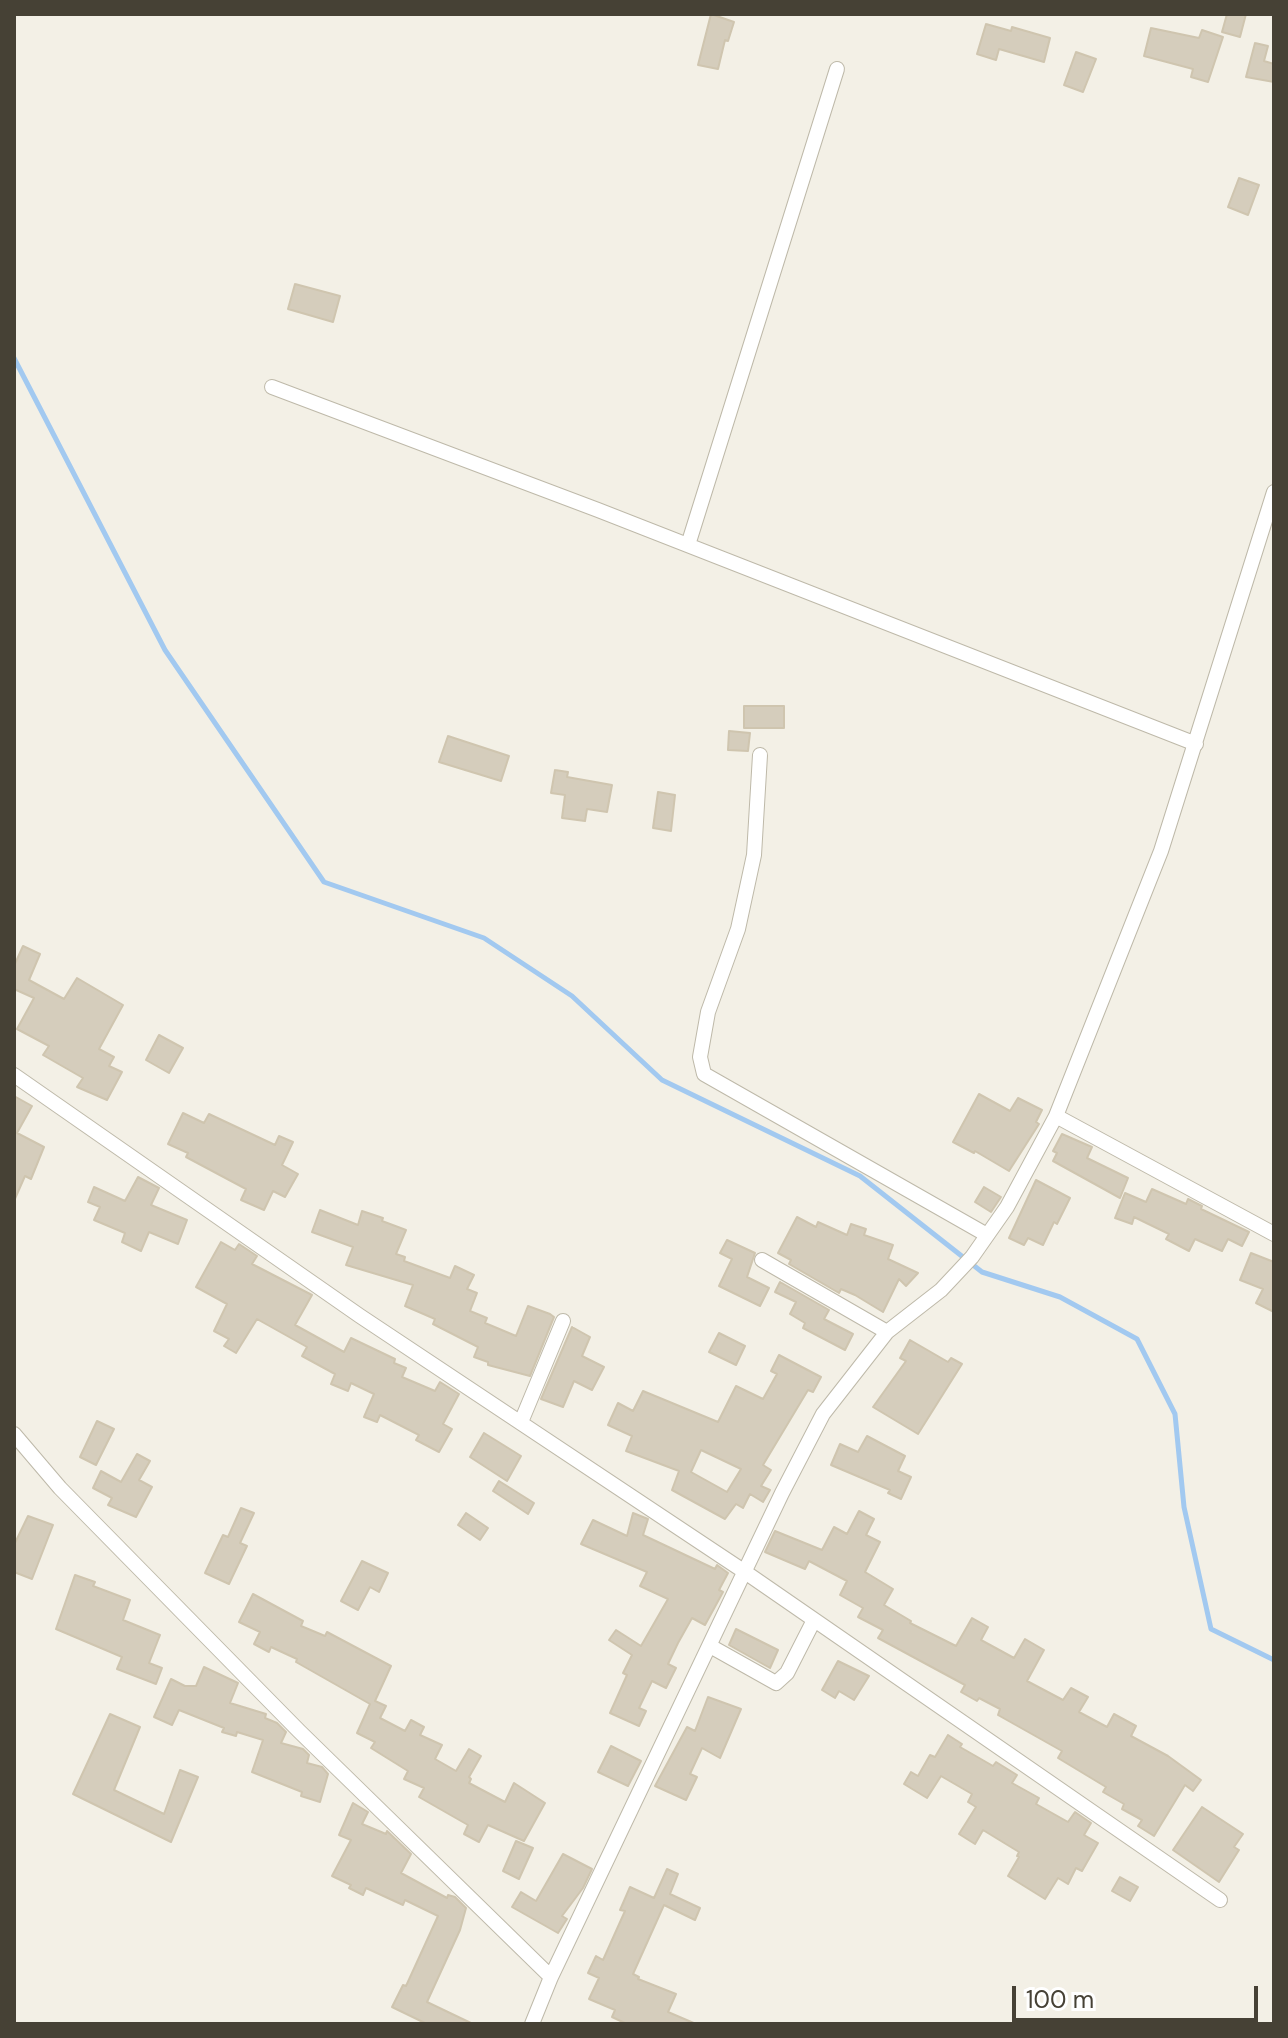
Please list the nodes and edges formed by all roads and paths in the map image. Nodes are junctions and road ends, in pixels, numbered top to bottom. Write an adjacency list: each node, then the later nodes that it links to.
1 (837, 69): 4 (street)
2 (272, 387): 4 (street)
3 (1274, 492): 5 (street)
4 (688, 545): 5 (street)
5 (1196, 744): 8 (street)
6 (760, 755): 10 (street)
7 (14, 1075): 14 (street)
8 (1056, 1116): 9 (street); 10 (street)
9 (1274, 1234)
10 (987, 1235): 13 (street)
11 (762, 1260): 13 (street)
12 (563, 1321): 14 (street)
13 (887, 1332): 16 (street)
14 (521, 1422): 16 (street)
15 (14, 1434): 20 (street)
16 (745, 1572): 17 (street); 18 (street)
17 (814, 1620): 18 (street); 19 (street)
18 (710, 1646): 20 (street)
19 (1220, 1900)
20 (551, 1977): 21 (street)
21 (532, 2024)

